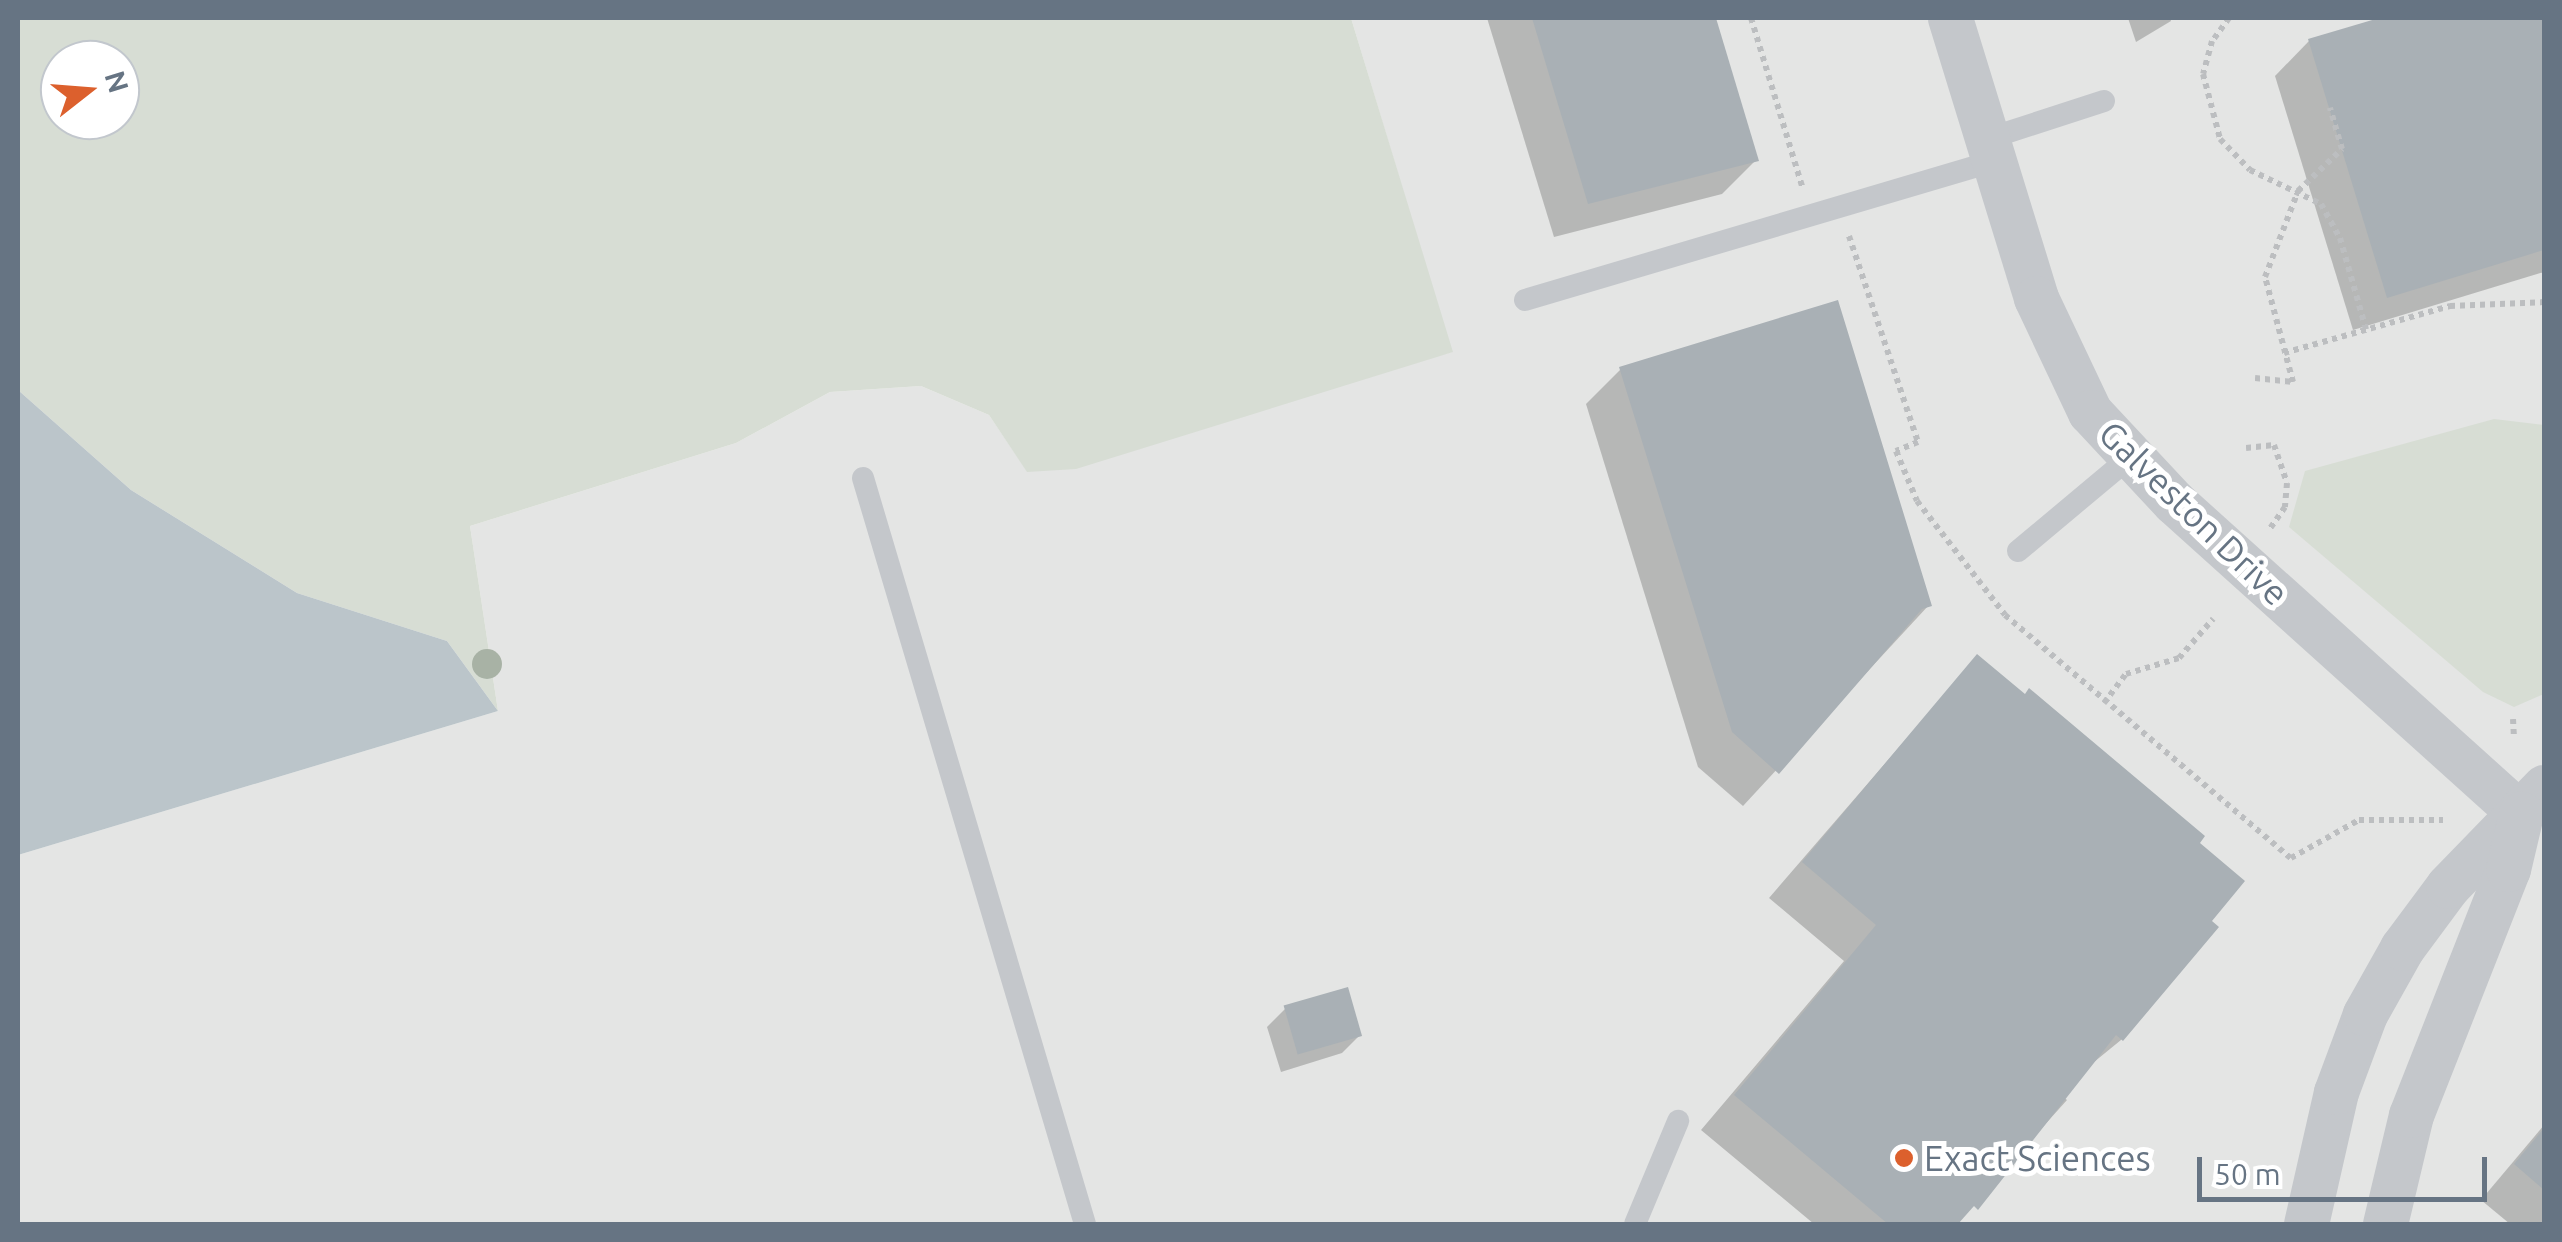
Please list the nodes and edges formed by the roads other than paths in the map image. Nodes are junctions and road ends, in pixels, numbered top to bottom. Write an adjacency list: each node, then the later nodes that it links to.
1 (1950, 18): 3 (street, Galveston Drive)
2 (2104, 101): 3 (lane)
3 (1991, 150): 4 (lane); 5 (street, Galveston Drive)
4 (1526, 300)
5 (2128, 459): 7 (lane); 8 (street, Galveston Drive)
6 (864, 478): 10 (lane)
7 (2018, 551)
8 (2533, 801): 12 (street); 13 (street)
9 (1678, 1121): 11 (lane)
10 (1085, 1224)
11 (1635, 1224)
12 (2306, 1224)
13 (2385, 1224)

